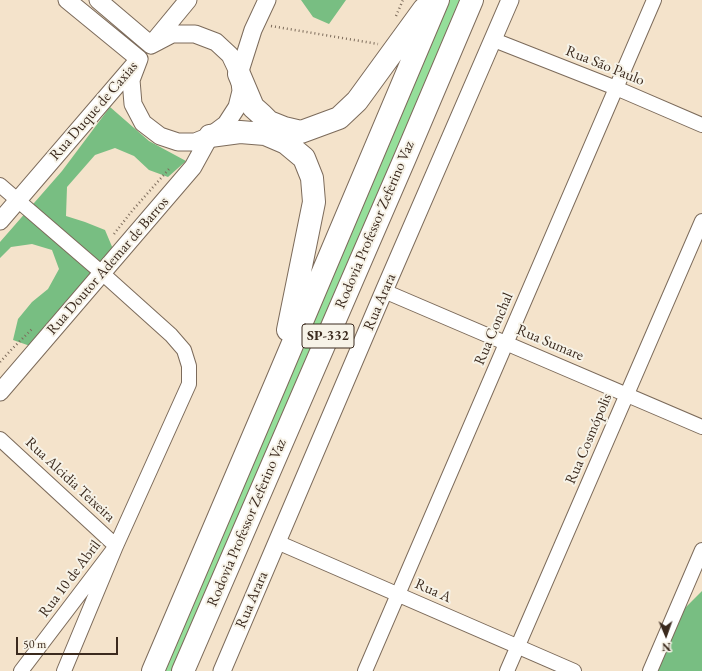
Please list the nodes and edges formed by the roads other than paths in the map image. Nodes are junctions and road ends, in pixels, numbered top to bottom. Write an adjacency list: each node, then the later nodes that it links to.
1 (67, 0): 12 (street)
2 (98, 0): 11 (street)
3 (188, 0): 11 (street, Rua Duque de Caxias)
4 (267, 0): 13 (street)
5 (431, 0): 13 (highway)
6 (438, 0): 24 (highway, Rodovia Professor Zeferino Vaz / SP-332)
7 (472, 0): 37 (highway, Rodovia Professor Zeferino Vaz / SP-332)
8 (510, 0): 10 (street, Rua Arara)
9 (654, 0): 14 (street, Rua Conchal)
10 (494, 40): 14 (street, Rua São Paulo); 22 (street, Rua Arara)
11 (151, 45): 12 (street, Rua Duque de Caxias); 13 (street)
12 (139, 59): 16 (street); 18 (street, Rua Duque de Caxias)
13 (239, 74): 16 (street)
14 (616, 88): 15 (street, Rua São Paulo); 23 (street, Rua Conchal)
15 (702, 125)
16 (210, 136): 21 (street, Rua Doutor Ademar de Barros); 24 (highway)
17 (0, 185): 18 (street)
18 (18, 200): 19 (street, Rua Duque de Caxias); 21 (street)
19 (0, 221)
20 (702, 221): 26 (street, Rua Cosmópolis)
21 (102, 273): 25 (street, Rua Doutor Ademar de Barros); 30 (street)
22 (384, 291): 23 (street, Rua Sumare); 29 (street, Rua Arara)
23 (506, 343): 26 (street, Rua Sumare); 32 (street, Rua Conchal)
24 (276, 383): 36 (highway, Rodovia Professor Zeferino Vaz / SP-332)
25 (0, 392)
26 (627, 395): 27 (street, Rua Sumare); 33 (street, Rua Cosmópolis)
27 (702, 427)
28 (0, 440): 30 (street, Rua Alcidia Teixeira)
29 (277, 542): 32 (street, Rua A); 38 (street, Rua Arara)
30 (116, 546): 34 (street, Rua 10 de Abril); 35 (street)
31 (702, 550): 42 (street)
32 (398, 594): 33 (street, Rua A); 39 (street, Rua Conchal)
33 (518, 646): 40 (street, Rua Cosmópolis); 41 (street, Rua A)
34 (21, 671)
35 (64, 671)
36 (153, 671)
37 (183, 671)
38 (222, 671)
39 (365, 671)
40 (507, 671)
41 (574, 671)
42 (650, 671)

